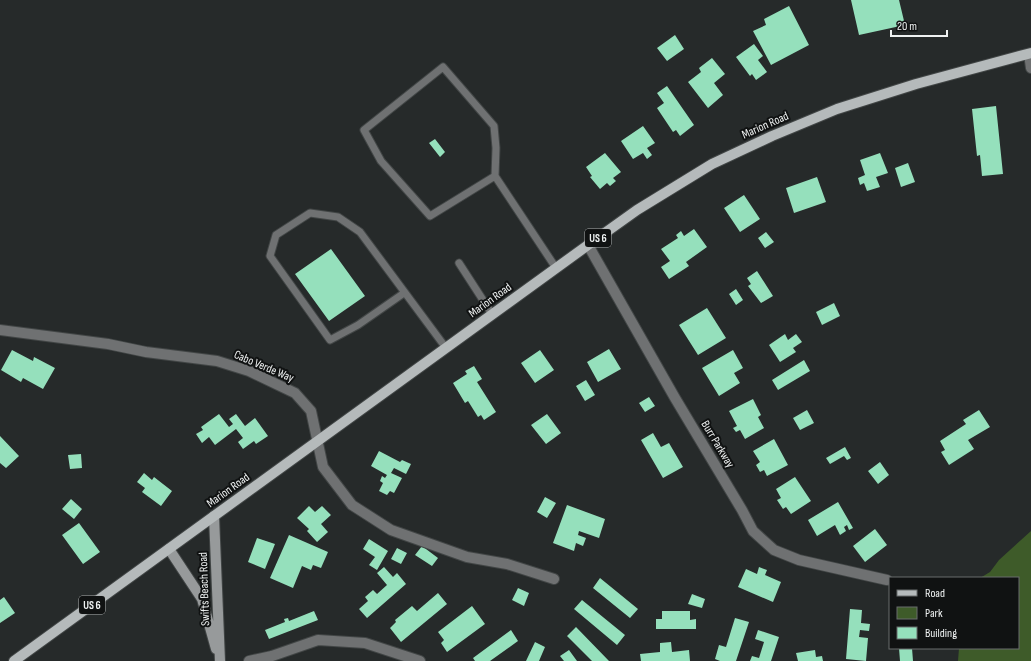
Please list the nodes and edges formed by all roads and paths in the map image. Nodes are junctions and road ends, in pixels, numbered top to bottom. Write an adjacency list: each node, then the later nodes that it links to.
1 (1030, 53): 2 (street); 4 (main road, Marion Road / US 6)
2 (1031, 68)
3 (495, 176): 3 (lane); 6 (lane)
4 (588, 245): 6 (main road, Marion Road / US 6); 15 (street, Burr Parkway)
5 (459, 263): 8 (lane)
6 (556, 268): 8 (main road, Marion Road / US 6)
7 (404, 293): 7 (lane); 10 (lane)
8 (492, 314): 10 (main road, Marion Road / US 6)
9 (0, 330): 11 (street, Cabo Verde Way)
10 (446, 348): 11 (main road, Marion Road / US 6)
11 (318, 441): 12 (main road, Marion Road / US 6); 14 (street, Cabo Verde Way)
12 (214, 516): 13 (main road, Marion Road / US 6); 17 (street, Swifts Beach Road)
13 (169, 549): 16 (main road, Marion Road / US 6); 17 (street, Swifts Beach Road)
14 (554, 579)
15 (887, 580)
16 (14, 661)
17 (220, 661)
18 (249, 661): 19 (street)
19 (420, 661)

